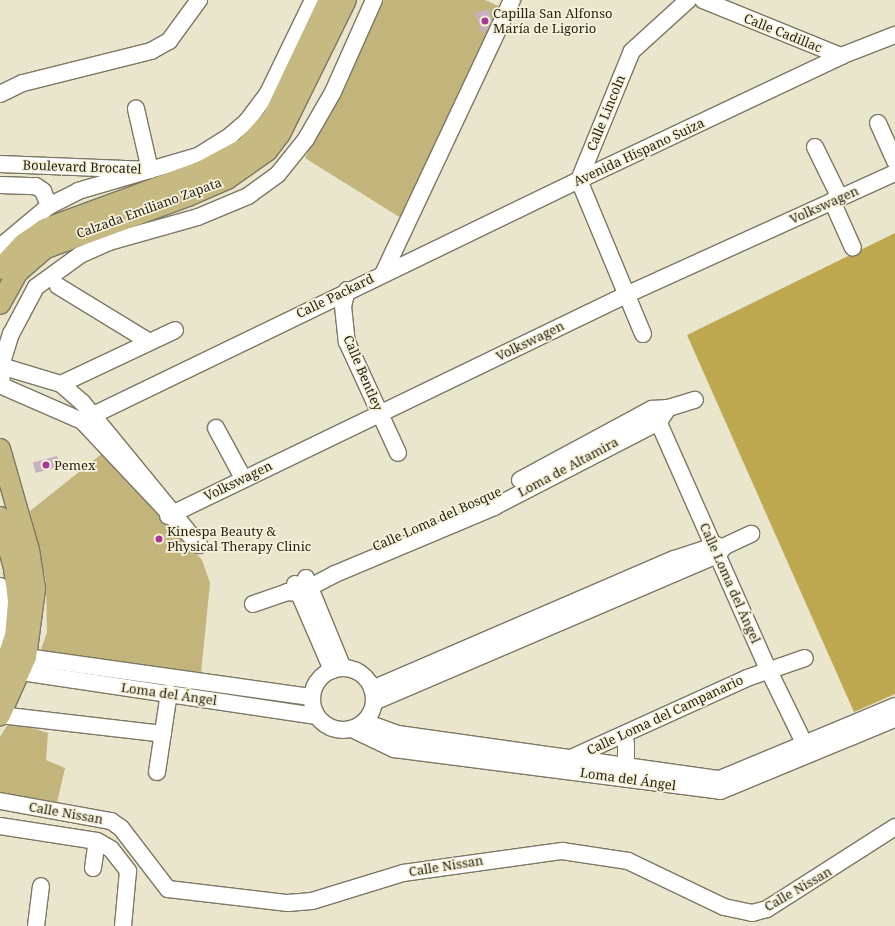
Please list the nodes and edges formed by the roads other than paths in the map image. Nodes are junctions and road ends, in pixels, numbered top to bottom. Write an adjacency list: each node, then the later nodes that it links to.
1 (200, 0): 11 (street)
2 (314, 0): 17 (street)
3 (329, 0): 25 (main road, Calzada Emiliano Zapata)
4 (346, 0): 30 (main road, Calzada Emiliano Zapata)
5 (374, 0): 34 (street)
6 (512, 0): 26 (street, Calle Packard)
7 (688, 0): 19 (street, Calle Lincoln)
8 (703, 0): 10 (street, Calle Cadillac)
9 (895, 35): 10 (street, Avenida Hispano Suiza)
10 (841, 56): 19 (street, Avenida Hispano Suiza)
11 (0, 94)
12 (136, 109): 17 (street, Boulevard Brocatel)
13 (878, 123): 15 (street)
14 (815, 146): 21 (street)
15 (895, 161)
16 (0, 164): 17 (street, Boulevard Brocatel)
17 (150, 170): 22 (street)
18 (895, 173): 21 (street, Volkswagen)
19 (579, 180): 26 (street, Avenida Hispano Suiza); 29 (street)
20 (0, 184): 22 (street, Boulevard Brocatel)
21 (836, 200): 24 (street); 29 (street, Volkswagen)
22 (49, 206): 23 (street)
23 (0, 246)
24 (854, 248)
25 (0, 269)
26 (384, 272): 28 (street, Calle Packard)
27 (58, 286): 33 (street)
28 (346, 290): 37 (street, Calle Bentley); 39 (street, Calle Packard)
29 (626, 295): 32 (street); 37 (street, Volkswagen)
30 (0, 304)
31 (175, 330): 33 (street)
32 (643, 334)
33 (148, 341): 35 (street)
34 (1, 366): 35 (street); 39 (street)
35 (61, 384): 39 (street)
36 (695, 400): 38 (street)
37 (379, 411): 42 (street, Calle Bentley); 43 (street, Volkswagen)
38 (656, 415): 46 (street, Calle Loma del Ángel); 48 (street, Calle Loma del Bosque)
39 (87, 417): 43 (street, Volkswagen)
40 (216, 428): 43 (street)
41 (0, 449): 53 (main road)
42 (398, 454)
43 (244, 478)
44 (0, 517): 57 (main road)
45 (751, 534): 46 (street)
46 (718, 548): 55 (street, Calle Loma del Ángel); 59 (street)
47 (0, 586): 50 (street)
48 (299, 587): 49 (street); 54 (street)
49 (253, 604)
50 (0, 641)
51 (805, 658): 55 (street, Calle Loma del Campanario)
52 (48, 660): 53 (street, Loma del Ángel); 56 (street); 60 (street, Loma del Ángel)
53 (24, 665): 56 (street, Loma del Ángel); 62 (main road)
54 (337, 669): 59 (street); 60 (street)
55 (772, 672): 67 (street, Calle Loma del Campanario); 68 (street, Calle Loma del Ángel); 69 (street, Calle Loma del Campanario)
56 (47, 676): 58 (street, Loma del Ángel)
57 (0, 680)
58 (169, 693): 63 (street, Loma del Ángel); 66 (street)
59 (373, 696): 65 (street)
60 (312, 697): 63 (street)
61 (895, 706): 68 (street, Loma del Ángel)
62 (0, 715): 66 (street)
63 (317, 716): 65 (street)
64 (895, 719): 68 (street, Loma del Ángel)
65 (359, 725): 69 (street, Loma del Ángel)
66 (163, 734): 70 (street)
67 (626, 743): 69 (street, Calle Loma del Campanario); 71 (street)
68 (808, 750): 71 (street, Loma del Ángel)
69 (571, 765): 71 (street, Loma del Ángel)
70 (157, 772)
71 (626, 772)
72 (0, 801): 74 (street, Calle Nissan)
73 (0, 826): 75 (street)
74 (895, 827)
75 (98, 841): 76 (street); 78 (street)
76 (93, 868)
77 (41, 886): 79 (street)
78 (126, 925)
79 (36, 926)

